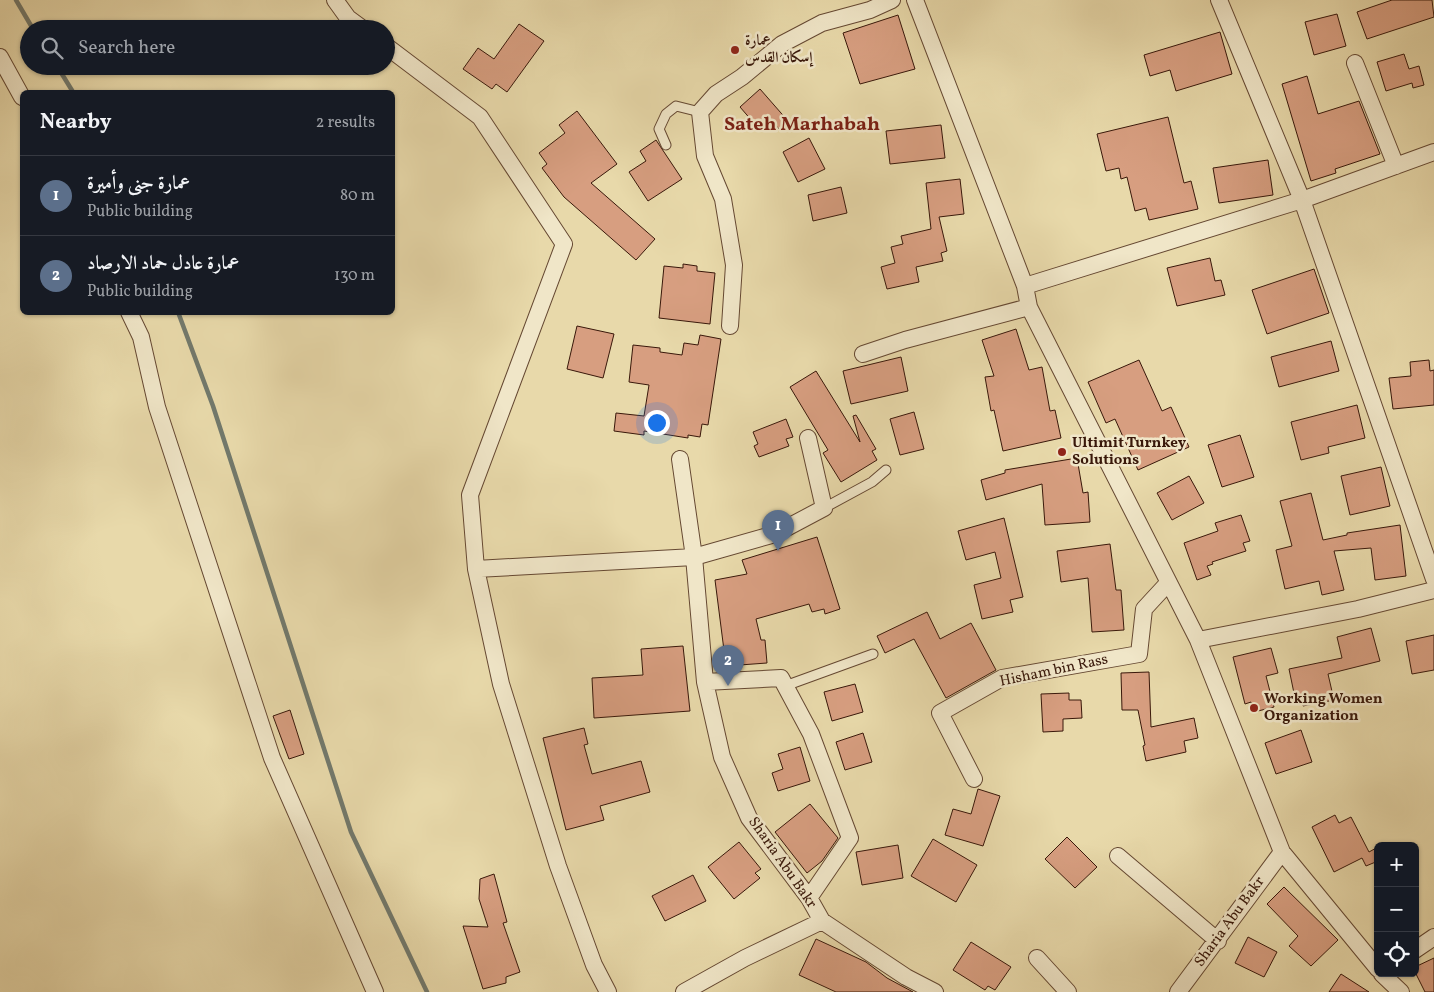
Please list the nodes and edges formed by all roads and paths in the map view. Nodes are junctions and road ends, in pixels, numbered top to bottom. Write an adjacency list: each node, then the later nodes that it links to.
1 (892, 0): 10 (street)
2 (915, 0): 15 (street)
3 (1219, 0): 14 (street)
4 (340, 2): 5 (street)
5 (351, 20)
6 (395, 53): 25 (street)
7 (0, 57): 9 (street)
8 (1355, 63): 13 (street)
9 (20, 93)
10 (700, 112): 11 (lane); 18 (street)
11 (666, 145)
12 (1434, 152): 13 (street)
13 (1396, 166): 14 (street)
14 (1302, 200): 15 (street); 26 (street)
15 (1025, 286): 16 (street)
16 (1029, 307): 19 (street); 27 (street)
17 (130, 315): 44 (street)
18 (730, 326)
19 (863, 354)
20 (808, 438): 23 (street)
21 (680, 459): 24 (street, Sharia Abu Bakr)
22 (886, 470): 23 (lane)
23 (824, 508): 24 (street)
24 (694, 557): 25 (street); 31 (street, Sharia Abu Bakr)
25 (476, 570): 45 (street)
26 (1434, 579)
27 (1168, 583): 29 (street); 33 (street, Hisham bin Rass)
28 (1434, 590): 29 (street)
29 (1198, 640): 34 (street)
30 (873, 654): 32 (lane)
31 (705, 682): 32 (street); 36 (street, Sharia Abu Bakr)
32 (785, 686): 36 (street)
33 (974, 779)
34 (1282, 852): 39 (street, Sharia Abu Bakr); 42 (street)
35 (1118, 856): 39 (street)
36 (809, 898): 37 (street, Sharia Abu Bakr)
37 (822, 921): 46 (street); 47 (street, Sharia Abu Bakr)
38 (1434, 937): 40 (street)
39 (1218, 941): 49 (street, Sharia Abu Bakr)
40 (1419, 947)
41 (1037, 958): 48 (street)
42 (1374, 964)
43 (1386, 977): 50 (street)
44 (375, 992)
45 (608, 992)
46 (684, 992)
47 (936, 992)
48 (1068, 992)
49 (1178, 992)
50 (1401, 992)

